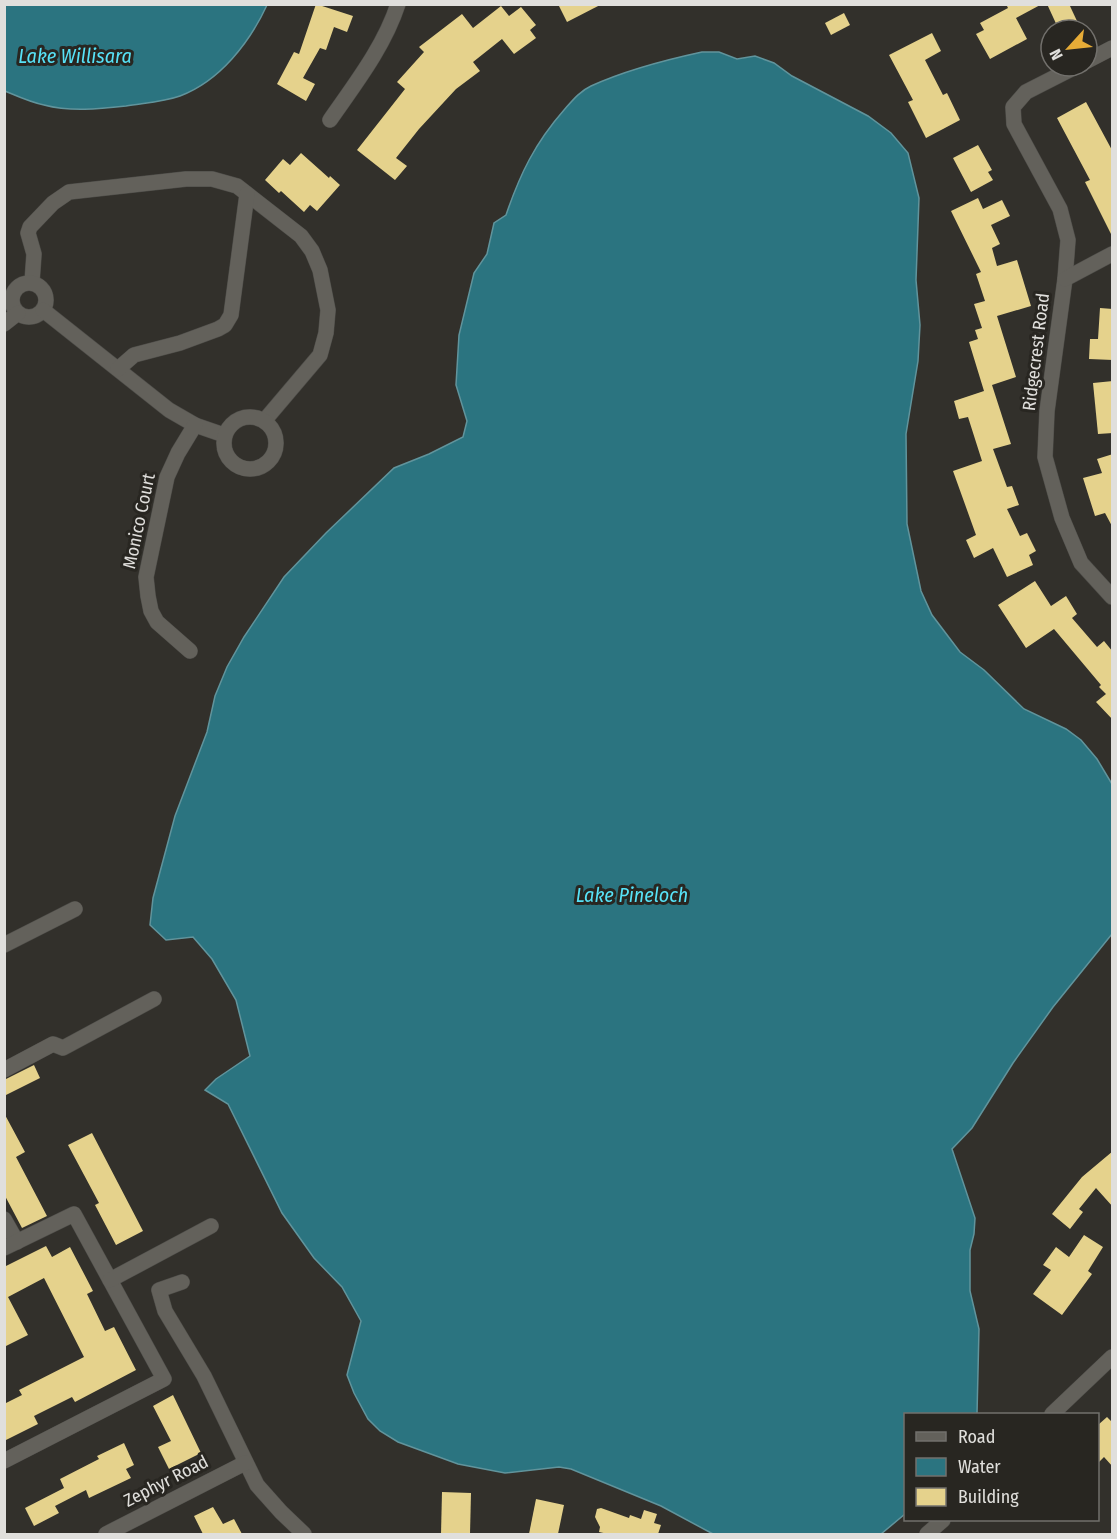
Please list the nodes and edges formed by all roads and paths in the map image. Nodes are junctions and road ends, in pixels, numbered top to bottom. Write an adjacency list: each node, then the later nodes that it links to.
1 (398, 4): 5 (street)
2 (1113, 48): 3 (street)
3 (1099, 55)
4 (1053, 78): 8 (street, Ridgecrest Road)
5 (330, 120)
6 (247, 194): 9 (street); 13 (street); 14 (street)
7 (1113, 254): 8 (street)
8 (1065, 279): 17 (street, Ridgecrest Road)
9 (32, 282): 10 (street); 11 (street)
10 (43, 310): 11 (street); 13 (street)
11 (18, 313): 12 (street)
12 (4, 324)
13 (118, 369): 15 (street)
14 (264, 422): 16 (street); 16 (street)
15 (195, 425): 16 (street); 18 (street, Monico Court)
16 (225, 435)
17 (1113, 597)
18 (190, 651)
19 (75, 909): 20 (street)
20 (4, 945)
21 (154, 999): 22 (street)
22 (4, 1070)
23 (4, 1219): 25 (street)
24 (211, 1226): 26 (street)
25 (11, 1245): 26 (street)
26 (110, 1280): 30 (street)
27 (182, 1282): 31 (street)
28 (1109, 1366): 29 (street)
29 (1053, 1413)
30 (4, 1461)
31 (245, 1463): 33 (street, Zephyr Road); 34 (street)
32 (942, 1521): 35 (street)
33 (106, 1534)
34 (304, 1534)
35 (927, 1534)

